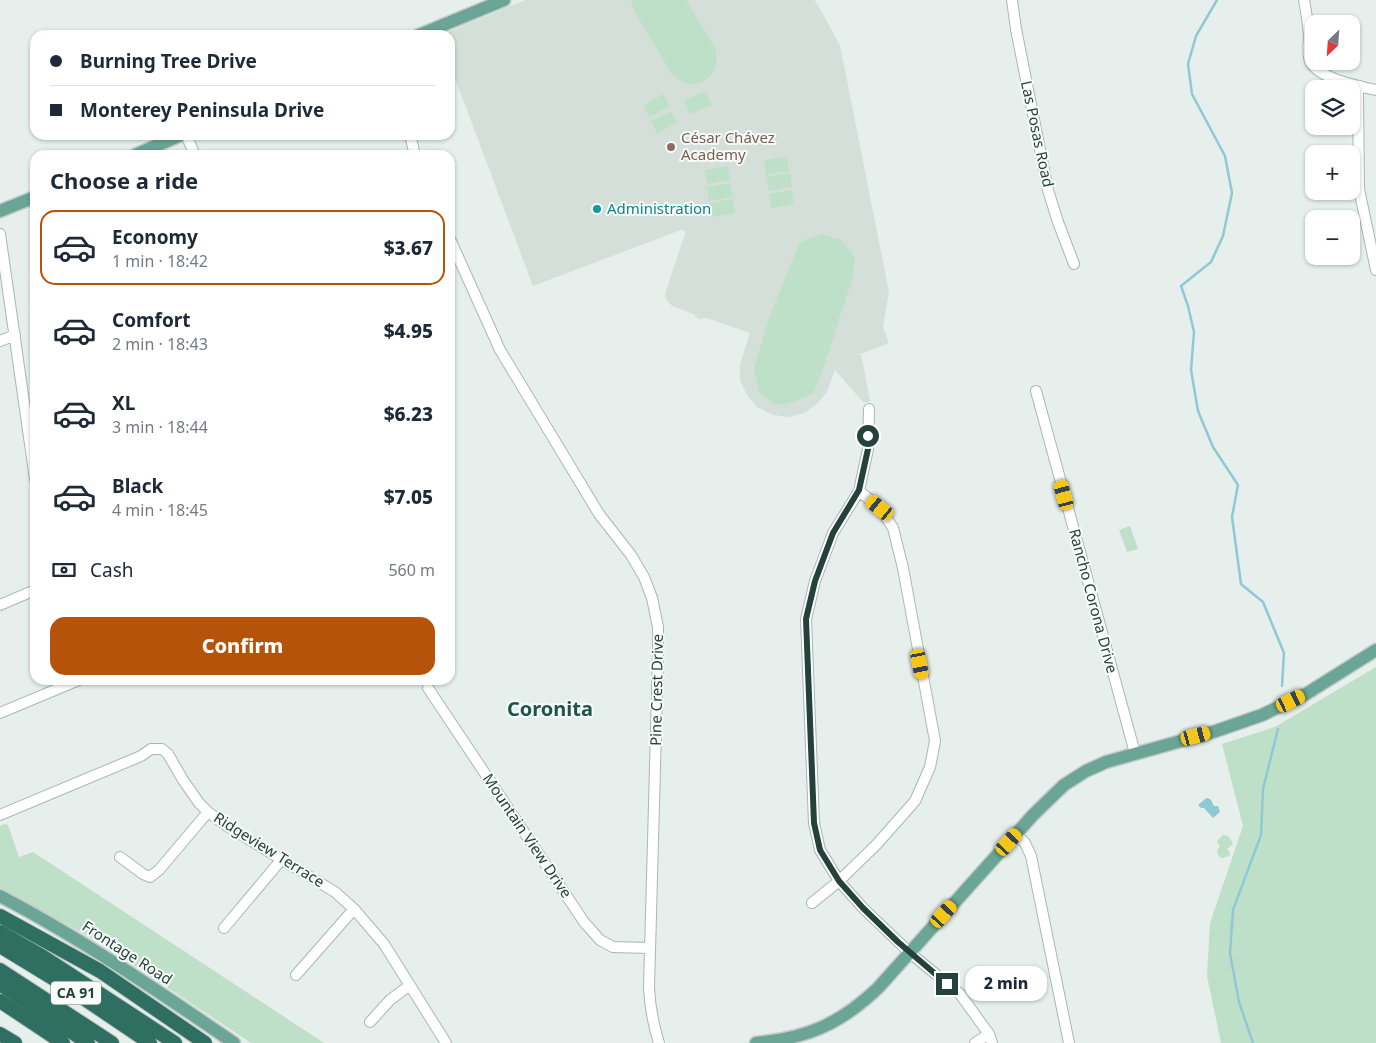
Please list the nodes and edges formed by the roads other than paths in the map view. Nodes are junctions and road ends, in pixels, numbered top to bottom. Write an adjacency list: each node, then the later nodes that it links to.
1 (504, 0): 4 (main road)
2 (1012, 0): 16 (street, Las Posas Road)
3 (1304, 0): 6 (street)
4 (482, 4): 5 (main road)
5 (429, 30)
6 (1340, 80)
7 (1360, 86): 8 (street)
8 (1376, 90)
9 (1358, 135): 17 (street)
10 (170, 140): 11 (main road)
11 (146, 150)
12 (30, 199): 13 (main road)
13 (0, 211)
14 (0, 234): 18 (street)
15 (455, 250): 44 (street, Pine Crest Drive)
16 (1074, 264)
17 (1376, 270)
18 (15, 335): 19 (street); 22 (street)
19 (0, 341)
20 (1036, 390): 30 (street, Rancho Corona Drive)
21 (868, 409): 23 (street)
22 (30, 443)
23 (859, 490): 36 (street); 36 (street)
24 (30, 592): 25 (street)
25 (0, 605)
26 (1376, 650): 30 (main road)
27 (67, 685): 29 (street)
28 (428, 688): 44 (street, Mountain View Drive)
29 (0, 713)
30 (1135, 753): 33 (main road)
31 (208, 812): 32 (street, Ridgeview Terrace); 34 (street); 35 (street, Ridgeview Terrace)
32 (0, 815)
33 (1016, 834): 45 (main road); 66 (street)
34 (120, 858)
35 (282, 860): 39 (street, Ridgeview Terrace); 41 (street)
36 (839, 881): 38 (street); 45 (street)
37 (0, 896): 61 (main road, Frontage Road)
38 (812, 903)
39 (354, 909): 47 (street); 49 (street, Ridgeview Terrace)
40 (0, 916): 60 (highway)
41 (224, 928)
42 (0, 932): 59 (highway)
43 (0, 946): 58 (highway, CA 91)
44 (650, 948): 63 (street, Pine Crest Drive)
45 (910, 953): 53 (street); 64 (main road)
46 (0, 970): 57 (highway)
47 (296, 975)
48 (0, 984): 56 (highway)
49 (410, 985): 51 (street); 62 (street, Ridgeview Terrace)
50 (0, 1001): 55 (highway)
51 (370, 1022)
52 (0, 1034): 54 (highway)
53 (990, 1039): 65 (street)
54 (15, 1043)
55 (63, 1043)
56 (88, 1043)
57 (112, 1043)
58 (150, 1043)
59 (175, 1043)
60 (205, 1043)
61 (234, 1043)
62 (446, 1043)
63 (659, 1043)
64 (756, 1043)
65 (975, 1043)
66 (1069, 1043)

